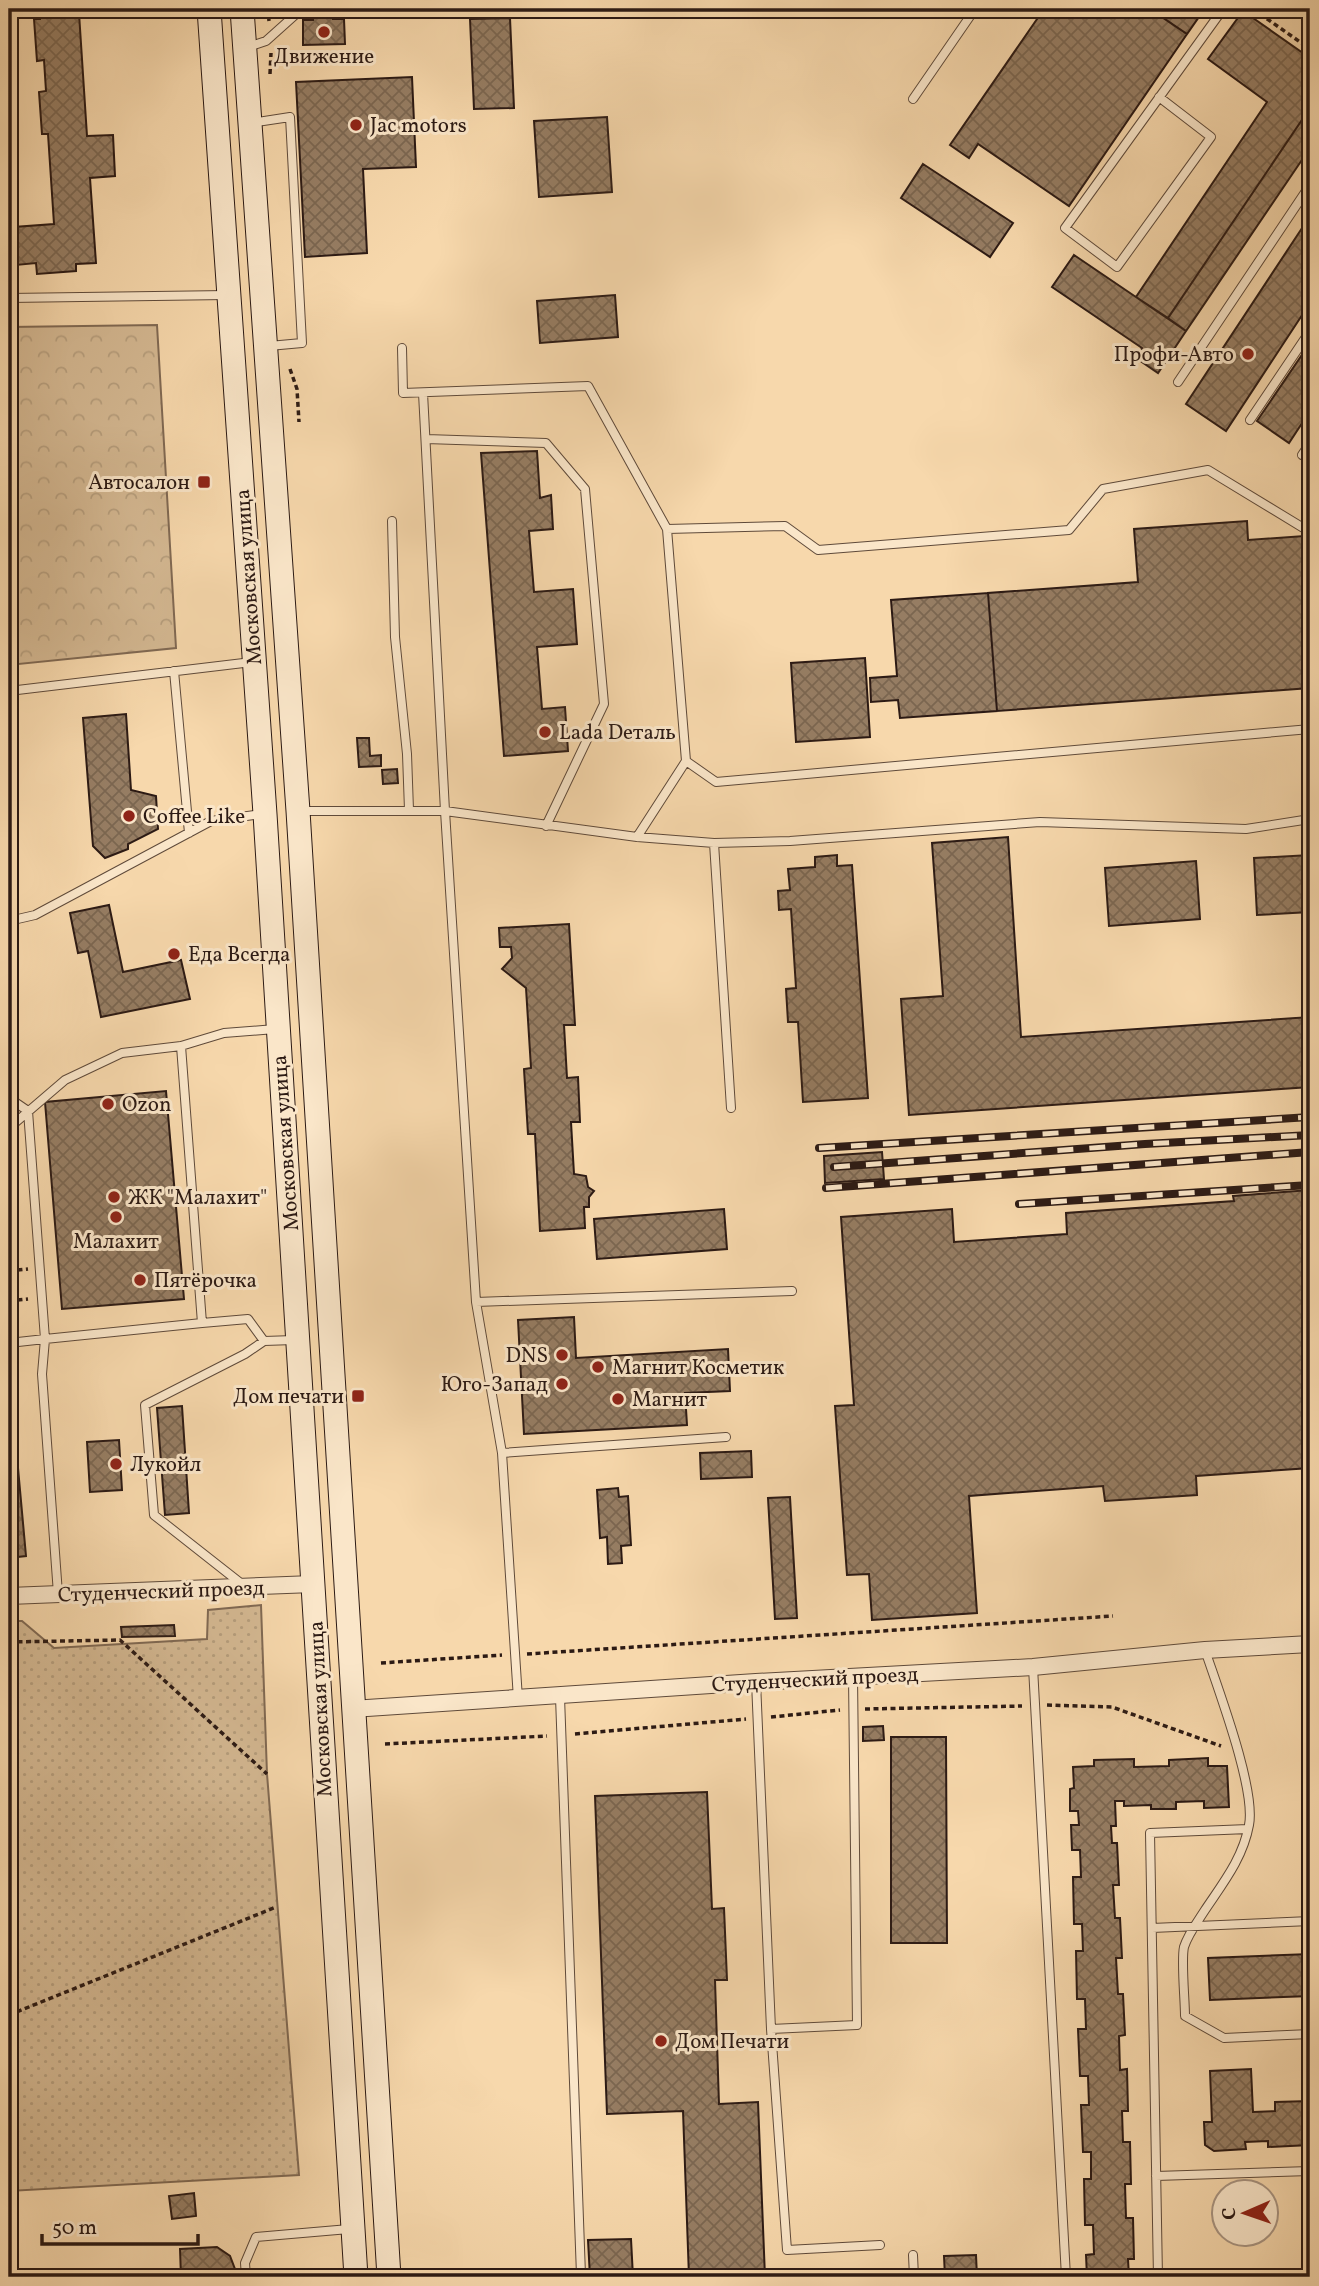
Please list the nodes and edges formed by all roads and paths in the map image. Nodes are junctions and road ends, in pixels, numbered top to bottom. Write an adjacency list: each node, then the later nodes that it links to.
1 (209, 9): 13 (main road, Московская улица)
2 (242, 9): 7 (main road, Московская улица)
3 (296, 9): 7 (lane)
4 (975, 9): 10 (lane)
5 (1223, 9): 9 (lane)
6 (1253, 9): 8 (path)
7 (245, 48): 11 (main road, Московская улица)
8 (1310, 49)
9 (1159, 97): 9 (lane)
10 (913, 99)
11 (250, 123): 16 (main road, Московская улица); 16 (lane)
12 (1310, 185): 18 (lane)
13 (227, 295): 14 (lane); 27 (main road, Московская улица)
14 (9, 298)
15 (1310, 331): 20 (lane)
16 (266, 346): 33 (main road, Московская улица)
17 (402, 348): 19 (lane)
18 (1178, 382)
19 (423, 393): 21 (lane); 25 (lane)
20 (1250, 420)
21 (426, 439): 34 (lane); 37 (lane)
22 (1310, 443): 23 (lane)
23 (1301, 455)
24 (391, 521): 32 (lane)
25 (667, 529): 26 (lane); 31 (lane)
26 (1310, 532)
27 (254, 662): 28 (lane); 35 (main road, Московская улица)
28 (174, 671): 29 (lane); 38 (lane)
29 (9, 691)
30 (1310, 729): 31 (lane)
31 (686, 761): 39 (lane)
32 (409, 810): 33 (lane); 34 (lane)
33 (298, 811): 75 (main road, Московская улица)
34 (445, 811): 37 (lane); 51 (lane)
35 (265, 814): 38 (lane); 42 (main road, Московская улица)
36 (1310, 819): 40 (lane)
37 (546, 826): 39 (lane)
38 (189, 833): 41 (lane)
39 (637, 837): 40 (lane)
40 (714, 844): 45 (lane)
41 (9, 921)
42 (278, 1028): 43 (lane); 54 (main road, Московская улица)
43 (181, 1046): 46 (lane); 52 (lane)
44 (9, 1098): 46 (lane)
45 (731, 1108)
46 (28, 1111): 47 (lane); 49 (lane)
47 (9, 1128)
48 (792, 1291): 51 (lane)
49 (42, 1298): 50 (path); 53 (lane)
50 (9, 1301)
51 (476, 1302): 58 (lane)
52 (202, 1323): 53 (lane); 55 (lane)
53 (45, 1339): 56 (lane); 61 (lane)
54 (298, 1339): 55 (lane); 59 (main road, Московская улица)
55 (264, 1342): 60 (lane)
56 (9, 1343)
57 (726, 1437): 58 (lane)
58 (502, 1453): 67 (lane)
59 (313, 1584): 60 (street, Студенческий проезд); 77 (main road, Московская улица)
60 (247, 1588): 61 (street, Студенческий проезд)
61 (58, 1594): 62 (street, Студенческий проезд)
62 (9, 1596)
63 (1113, 1616): 67 (path)
64 (9, 1642): 82 (path)
65 (1310, 1644): 66 (street, Студенческий проезд)
66 (1205, 1650): 69 (street, Студенческий проезд); 81 (lane)
67 (515, 1655): 68 (path); 73 (lane)
68 (382, 1663)
69 (1033, 1667): 70 (street, Студенческий проезд); 74 (lane)
70 (853, 1676): 71 (street, Студенческий проезд); 76 (lane)
71 (756, 1682): 72 (street, Студенческий проезд); 78 (lane)
72 (560, 1697): 73 (street, Студенческий проезд); 79 (lane)
73 (517, 1699): 75 (street, Студенческий проезд)
74 (1035, 1705): 76 (path); 81 (path); 101 (lane)
75 (352, 1709): 77 (main road, Студенческий проезд); 98 (main road, Московская улица)
76 (853, 1710): 78 (path); 89 (lane)
77 (319, 1711): 93 (main road, Московская улица)
78 (758, 1718): 79 (path); 89 (lane)
79 (561, 1735): 80 (path); 99 (lane)
80 (385, 1744)
81 (1237, 1752): 83 (lane)
82 (267, 1774)
83 (1248, 1829): 86 (lane); 87 (lane)
84 (276, 1908): 88 (path)
85 (1310, 1921): 86 (lane)
86 (1194, 1926): 87 (lane); 90 (lane)
87 (1152, 1928): 92 (lane)
88 (9, 2015)
89 (771, 2029): 94 (lane)
90 (1310, 2034)
91 (1310, 2171): 92 (lane)
92 (1157, 2176): 102 (lane)
93 (352, 2229): 96 (lane); 97 (main road, Московская улица)
94 (880, 2245)
95 (913, 2255): 100 (lane)
96 (246, 2277)
97 (356, 2277)
98 (388, 2277)
99 (579, 2277)
100 (914, 2277)
101 (1066, 2277)
102 (1158, 2277)

